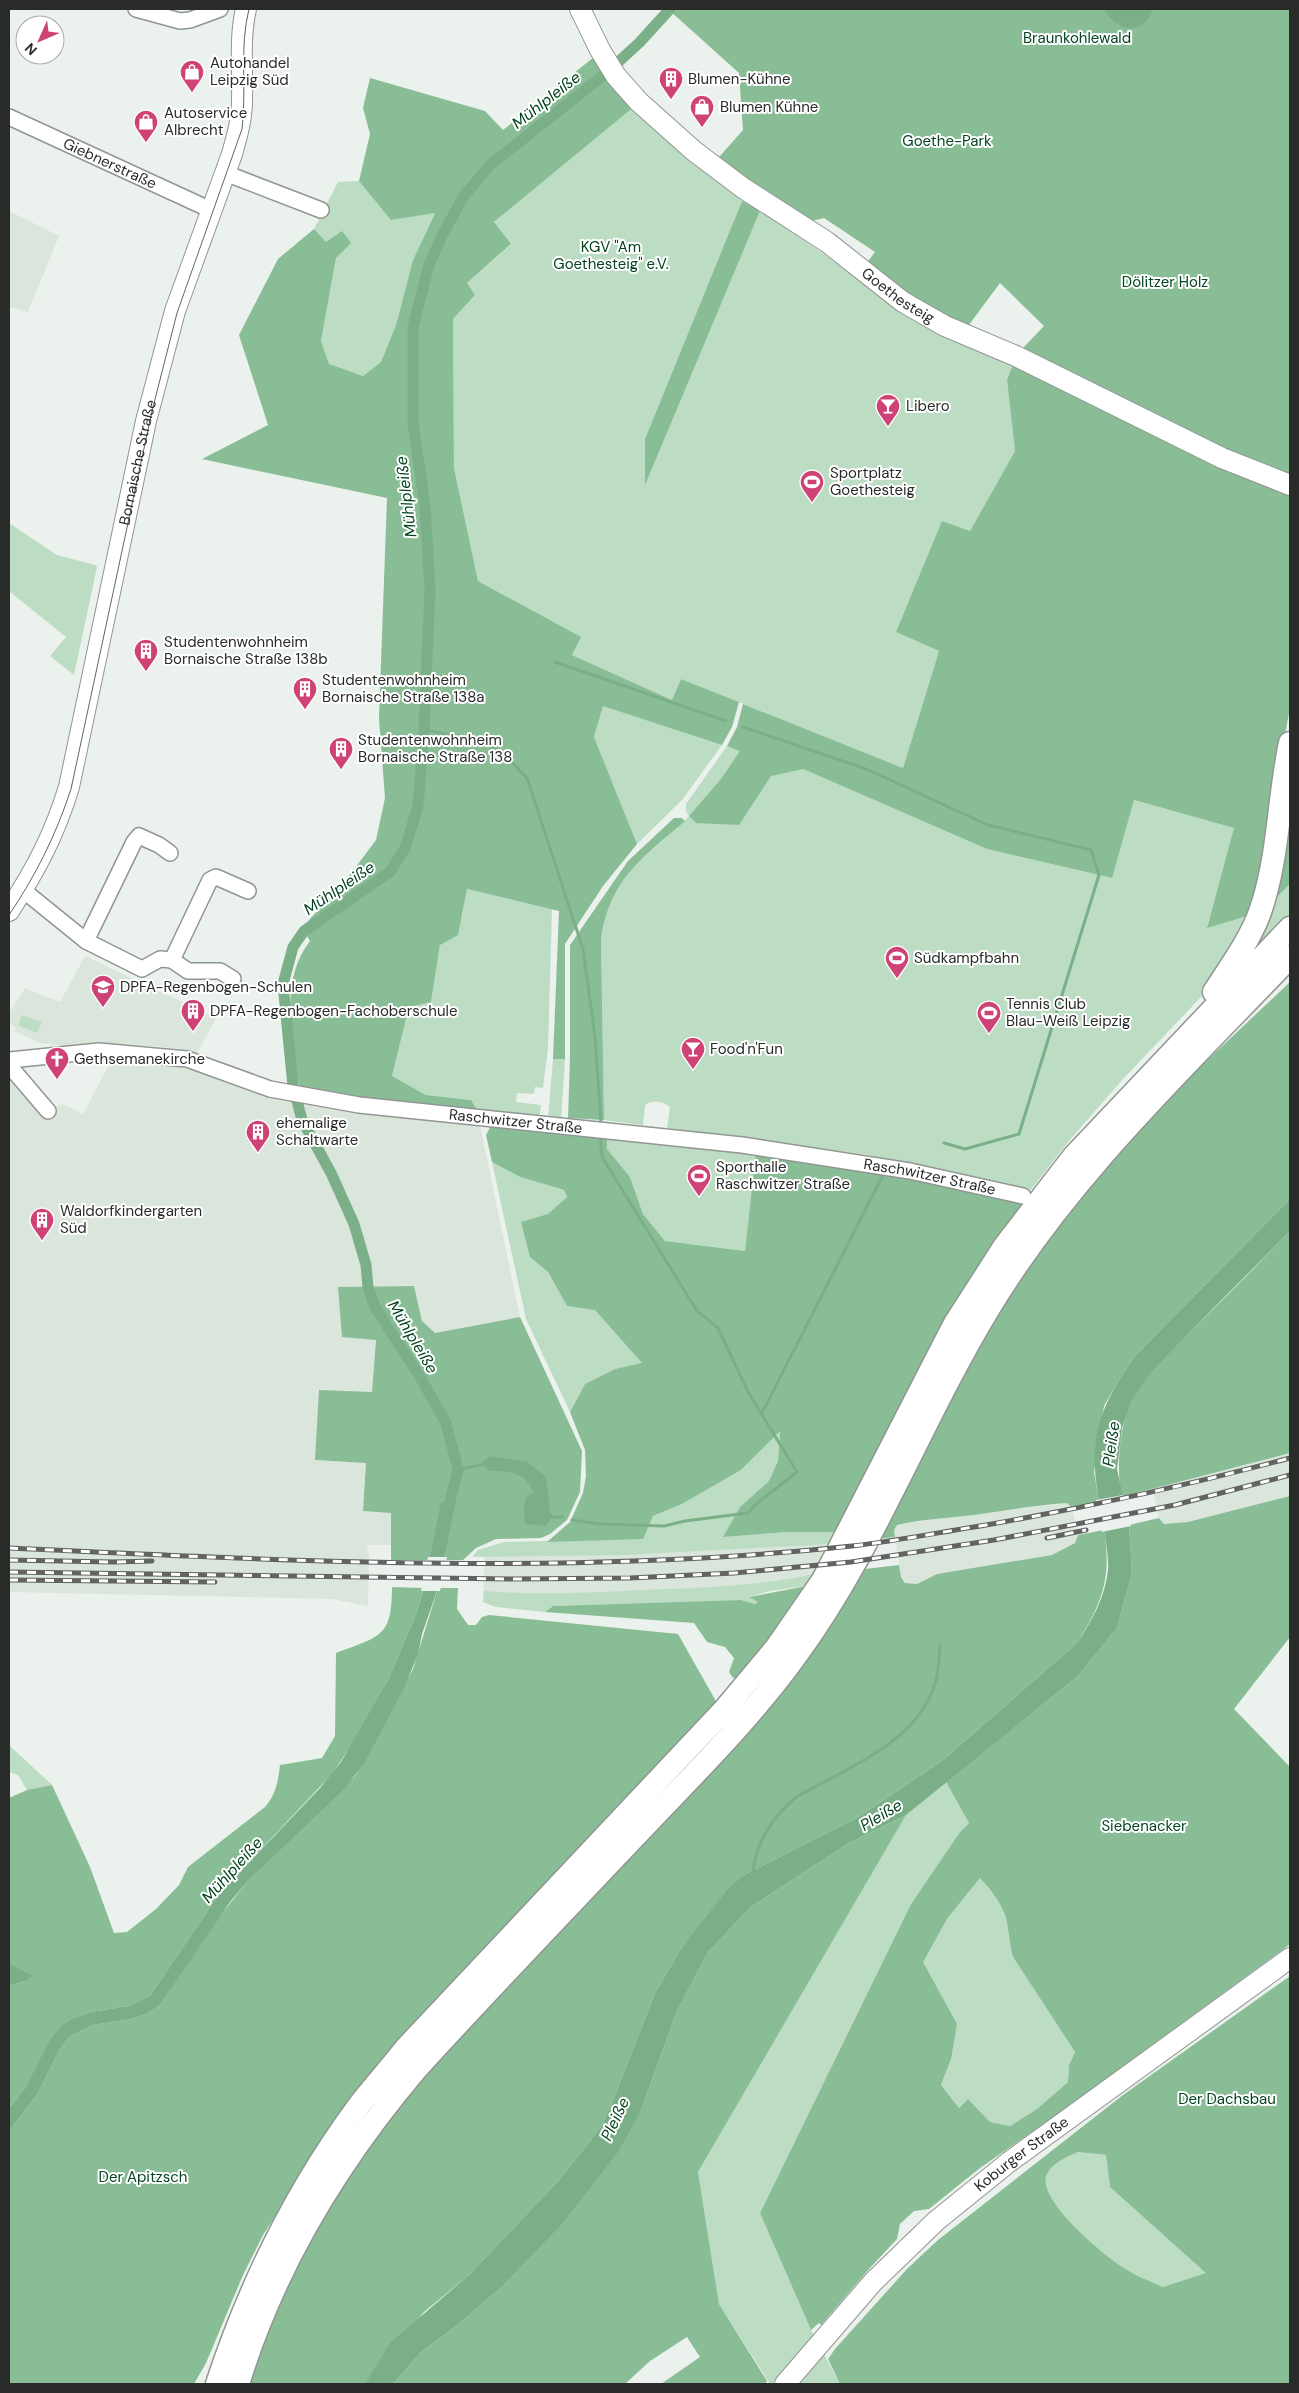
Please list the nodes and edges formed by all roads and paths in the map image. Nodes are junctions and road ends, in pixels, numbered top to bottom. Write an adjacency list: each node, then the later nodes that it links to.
1 (136, 9): 2 (street)
2 (220, 9)
3 (246, 9): 6 (main road, Bornaische Straße)
4 (580, 9): 9 (main road, Goethesteig)
5 (9, 118): 7 (street, Giebnerstraße)
6 (225, 173): 7 (main road, Bornaische Straße); 8 (street)
7 (211, 210): 12 (main road, Bornaische Straße)
8 (321, 210)
9 (1290, 485)
10 (1290, 743): 20 (highway)
11 (170, 853): 16 (street)
12 (23, 890): 14 (main road, Bornaische Straße); 16 (street)
13 (248, 891): 18 (street)
14 (9, 911)
15 (1290, 928): 20 (highway)
16 (86, 941): 18 (street)
17 (1290, 957): 28 (highway)
18 (172, 960): 19 (street)
19 (233, 979)
20 (1179, 1042): 25 (highway)
21 (9, 1060): 22 (street, Raschwitzer Straße); 23 (street, Raschwitzer Straße)
22 (48, 1111)
23 (1023, 1196)
24 (1290, 1958): 29 (main road, Koburger Straße)
25 (227, 2353): 26 (highway); 27 (highway)
26 (206, 2384)
27 (217, 2384)
28 (238, 2384)
29 (785, 2384)

